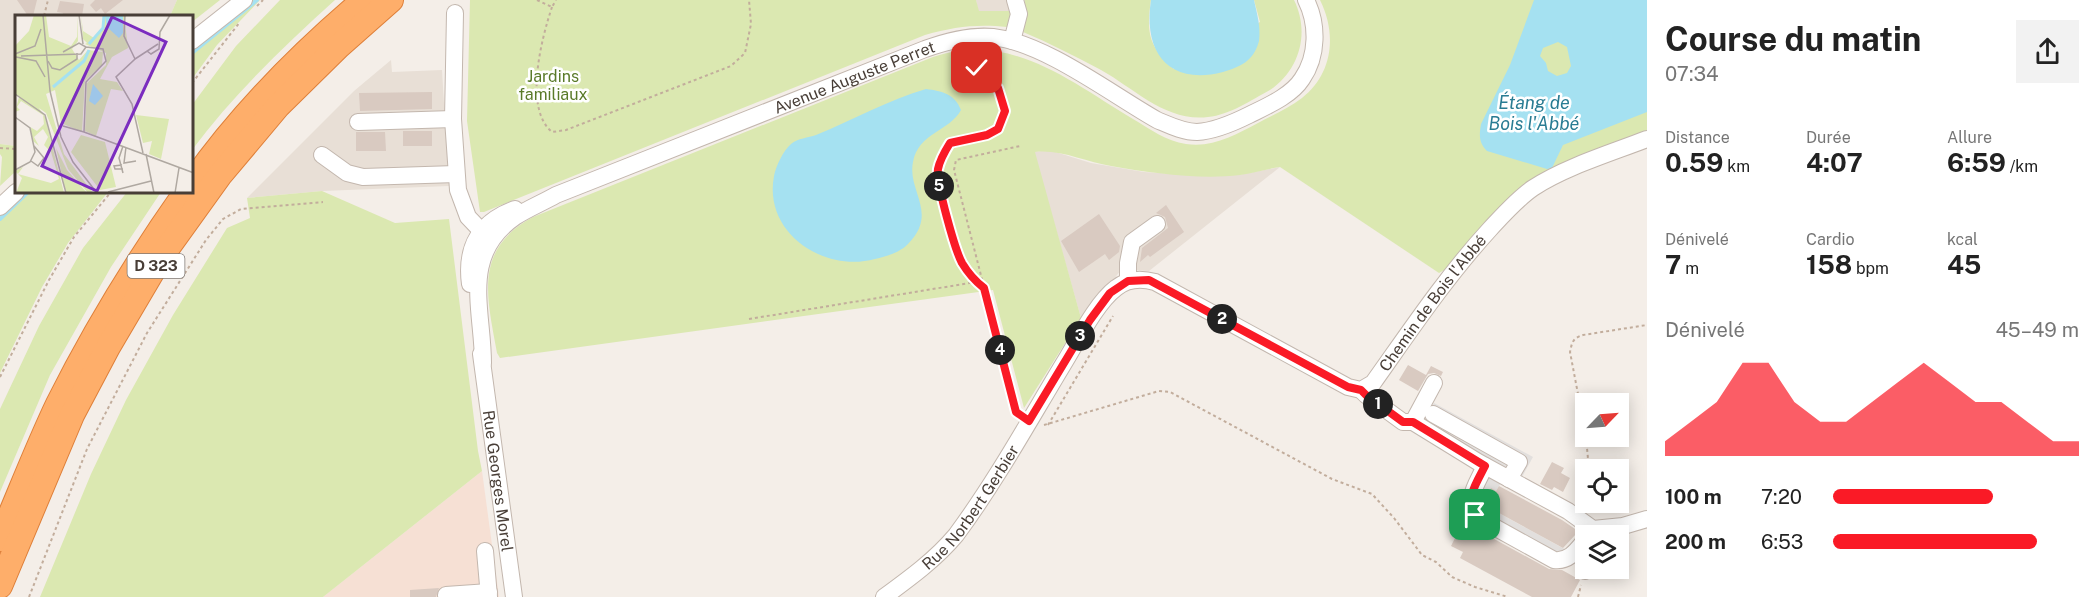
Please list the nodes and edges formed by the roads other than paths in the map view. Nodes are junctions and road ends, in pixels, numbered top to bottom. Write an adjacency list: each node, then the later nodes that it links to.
1 (364, 0): 14 (highway)
2 (391, 0): 33 (highway, D 323)
3 (1015, 0): 8 (street)
4 (1306, 0): 8 (street, Avenue Auguste Perret)
5 (250, 3): 7 (street)
6 (455, 13): 9 (street)
7 (194, 40)
8 (1012, 41): 19 (street, Avenue Auguste Perret)
9 (453, 119): 10 (street); 13 (street)
10 (358, 122)
11 (1647, 139): 22 (street, Chemin de Bois l'Abbé)
12 (322, 155): 13 (street)
13 (456, 174): 19 (street)
14 (194, 181)
15 (15, 193): 17 (street)
16 (185, 194): 30 (highway, D 323)
17 (0, 207)
18 (1157, 224): 20 (street)
19 (486, 236): 36 (street, Rue Georges Morel)
20 (1128, 281): 22 (street); 37 (street, Rue Norbert Gerbier)
21 (1434, 383): 24 (street)
22 (1361, 390): 24 (street)
23 (1433, 414): 26 (street)
24 (1413, 422): 25 (street)
25 (1485, 466): 26 (street); 32 (street)
26 (1509, 479): 28 (street)
27 (1647, 519): 29 (street)
28 (1581, 525)
29 (1626, 525)
30 (0, 540)
31 (485, 551): 34 (street)
32 (1575, 553)
33 (0, 588)
34 (489, 595): 35 (street)
35 (446, 596)
36 (514, 597)
37 (884, 597)

